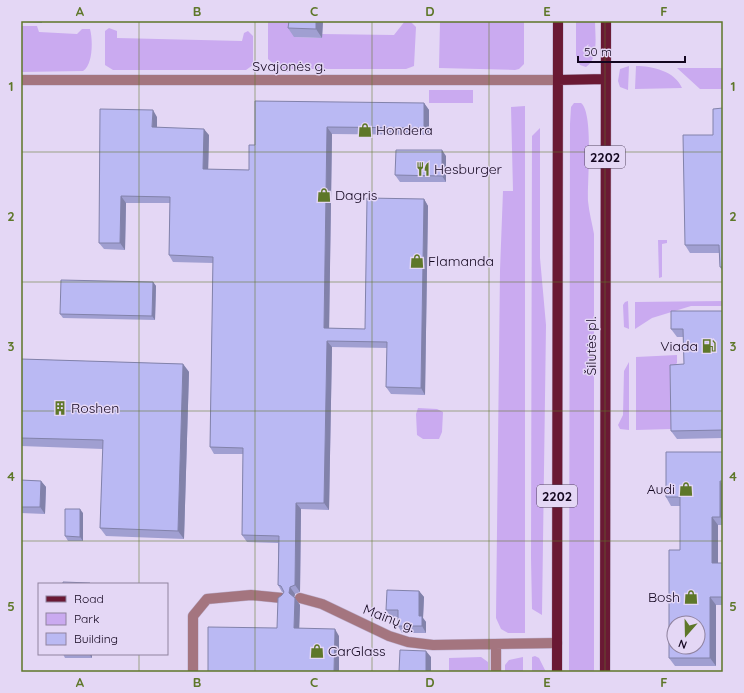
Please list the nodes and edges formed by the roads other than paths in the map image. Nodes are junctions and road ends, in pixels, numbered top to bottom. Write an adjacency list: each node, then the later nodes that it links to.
1 (558, 21): 5 (main road, 2202)
2 (606, 21): 3 (main road, Šilutės pl. / 2202)
3 (606, 79): 5 (main road); 13 (main road, Šilutės pl. / 2202)
4 (21, 80): 5 (street, Svajonės g.)
5 (558, 80): 8 (main road, 2202)
6 (282, 598): 10 (street)
7 (300, 598): 9 (street, Mainų g.)
8 (557, 643): 9 (street, Mainų g.); 12 (main road, 2202)
9 (496, 645): 11 (street)
10 (193, 672)
11 (496, 672)
12 (557, 672)
13 (605, 672)

